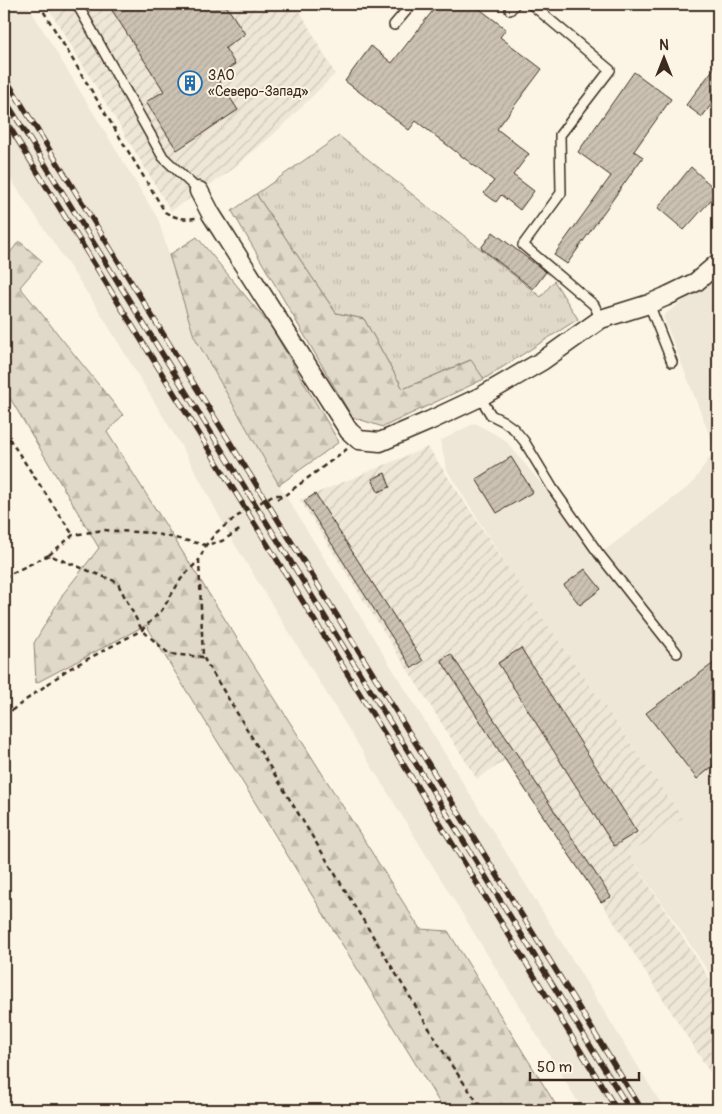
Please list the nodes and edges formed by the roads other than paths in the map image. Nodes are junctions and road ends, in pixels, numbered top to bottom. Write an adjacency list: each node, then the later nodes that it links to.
1 (77, 4): 5 (lane)
2 (412, 4): 4 (lane)
3 (531, 4): 8 (lane)
4 (394, 25)
5 (199, 191): 10 (street)
6 (718, 263): 7 (street)
7 (649, 304): 8 (street); 9 (lane)
8 (601, 319): 10 (street)
9 (672, 362)
10 (480, 397): 11 (lane)
11 (677, 653)

